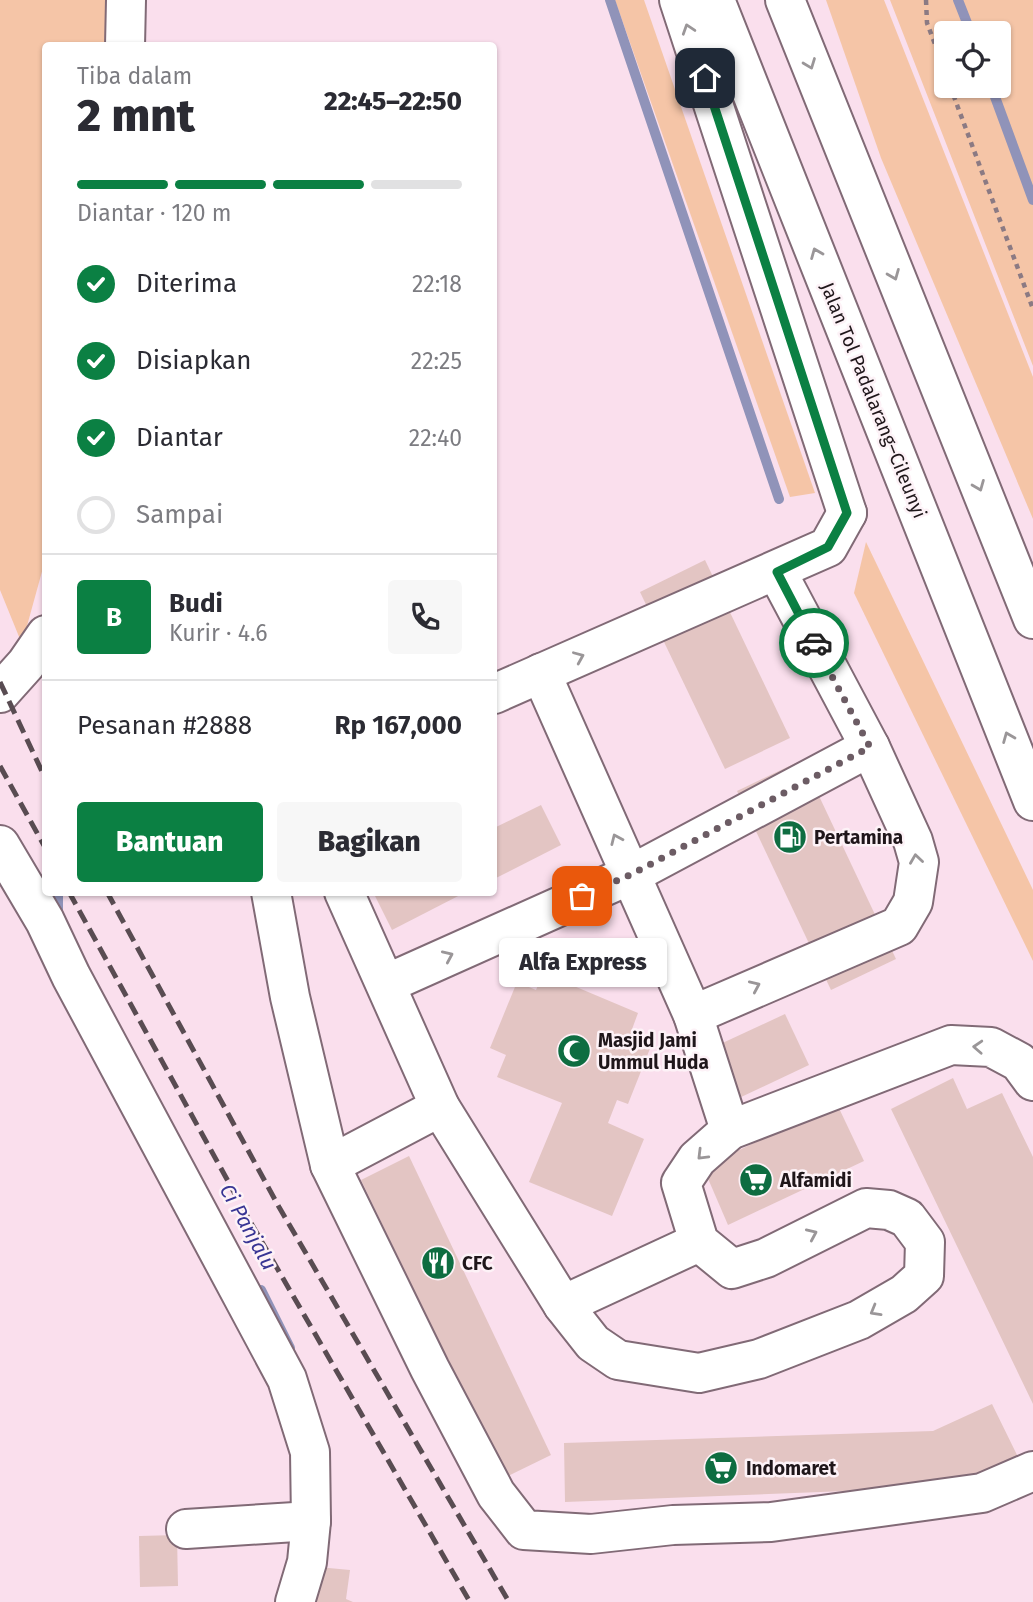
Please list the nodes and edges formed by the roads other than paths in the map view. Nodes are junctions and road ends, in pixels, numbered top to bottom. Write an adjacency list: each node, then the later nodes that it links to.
1 (126, 0): 5 (main road)
2 (679, 0): 6 (main road, one-way to 2)
3 (715, 0): 13 (main road, Jalan Tol Padalarang–Cileunyi, one-way to 3)
4 (785, 0): 7 (main road, one-way to 7)
5 (125, 42)
6 (777, 572): 9 (main road, one-way to 6); 12 (main road)
7 (1033, 619)
8 (42, 641): 10 (main road)
9 (541, 673): 11 (main road); 15 (main road, one-way to 9)
10 (0, 692)
11 (497, 693)
12 (870, 747): 15 (main road); 19 (main road, one-way to 12)
13 (1033, 801)
14 (0, 845): 27 (main road)
15 (632, 874): 18 (main road, one-way to 15); 19 (main road)
16 (271, 896): 23 (main road)
17 (346, 896): 18 (main road)
18 (386, 984): 21 (main road)
19 (693, 1015): 22 (main road)
20 (1033, 1081): 22 (main road, one-way to 22)
21 (440, 1107): 23 (main road); 25 (main road)
22 (730, 1130): 24 (main road, one-way to 24)
23 (330, 1165): 26 (main road)
24 (699, 1242): 25 (main road); 25 (main road, one-way to 25)
25 (563, 1305)
26 (1033, 1471)
27 (312, 1521): 28 (main road); 29 (main road)
28 (186, 1529)
29 (295, 1602)

